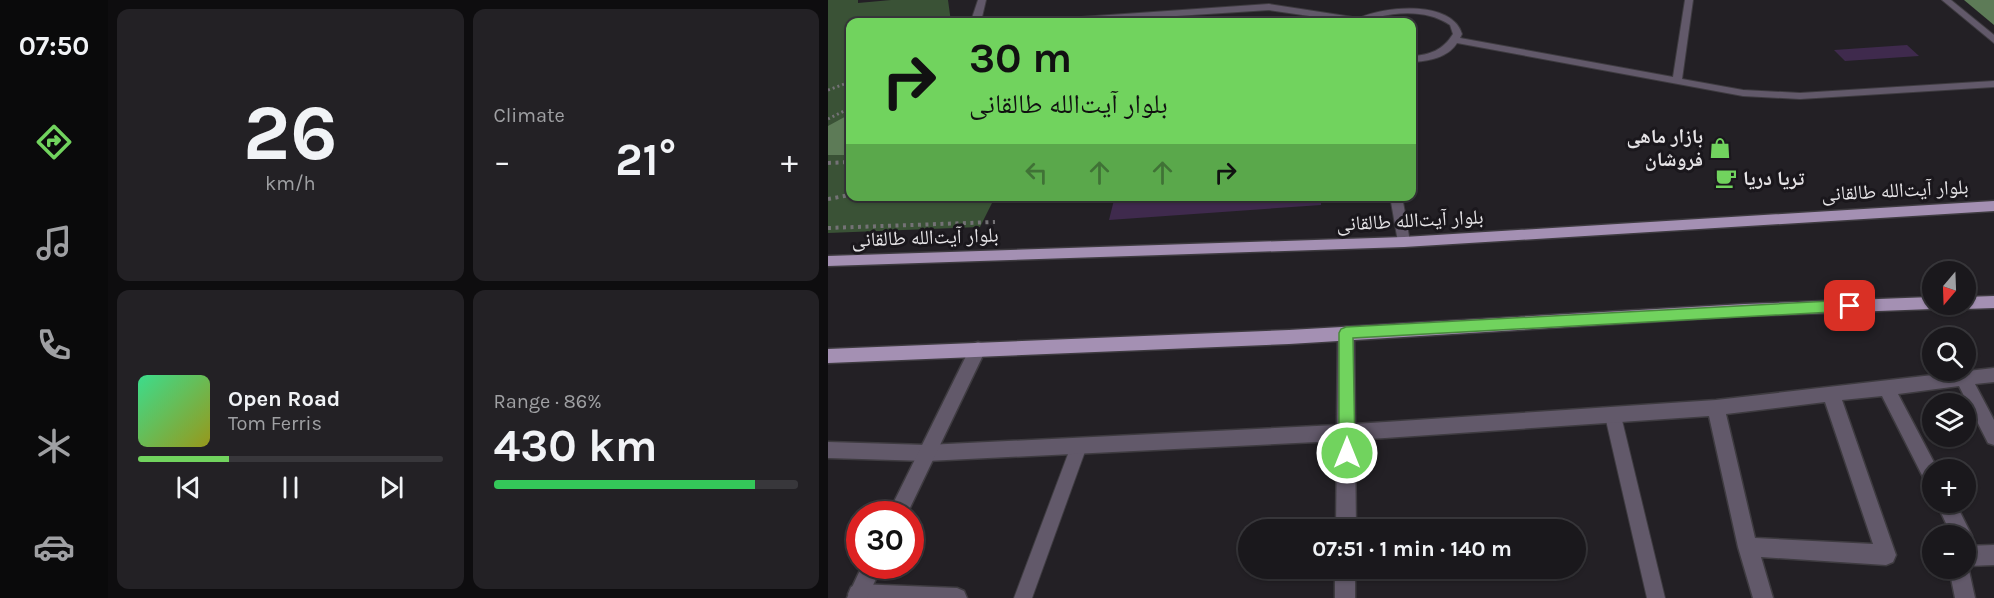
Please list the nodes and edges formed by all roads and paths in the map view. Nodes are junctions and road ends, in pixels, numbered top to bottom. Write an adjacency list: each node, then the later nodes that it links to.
1 (982, 0): 8 (lane)
2 (1407, 0): 5 (lane)
3 (1689, 0): 15 (lane)
4 (1946, 0): 13 (lane)
5 (1392, 5): 7 (lane); 11 (lane)
6 (1439, 6): 7 (lane)
7 (1447, 15): 12 (lane)
8 (977, 18)
9 (1107, 18): 10 (lane)
10 (1336, 18)
11 (1362, 18)
12 (1455, 40): 14 (lane); 15 (lane)
13 (1994, 40)
14 (1416, 58)
15 (1677, 81): 17 (lane)
16 (846, 83): 18 (path)
17 (1994, 84)
18 (828, 90)
19 (846, 110): 20 (path)
20 (828, 119)
21 (846, 162): 22 (path)
22 (830, 163): 23 (path)
23 (828, 169)
24 (846, 196): 25 (path)
25 (828, 199)
26 (1397, 201): 30 (lane)
27 (1994, 206): 30 (main road, بلوار آیت‌الله طالقانی)
28 (995, 222): 29 (path)
29 (828, 228)
30 (1404, 242): 31 (main road, بلوار آیت‌الله طالقانی)
31 (828, 261)
32 (1994, 302): 34 (main road)
33 (1922, 303): 35 (main road)
34 (1976, 303)
35 (1346, 333): 36 (main road); 46 (street)
36 (978, 349): 37 (main road); 50 (street)
37 (830, 360)
38 (1994, 375): 39 (street)
39 (1976, 377)
40 (1947, 381): 42 (street)
41 (1965, 381): 47 (street)
42 (1887, 388): 43 (street); 51 (street)
43 (1831, 394): 44 (street); 54 (street)
44 (1716, 408): 45 (street); 54 (street)
45 (1613, 416): 46 (street); 64 (lane)
46 (1347, 434): 48 (street); 53 (street)
47 (1994, 438)
48 (1079, 446): 50 (street); 62 (lane)
49 (828, 450): 50 (street)
50 (927, 453): 52 (street)
51 (1923, 459)
52 (903, 501)
53 (1346, 519)
54 (1748, 547): 65 (street)
55 (1994, 555): 56 (street)
56 (1976, 556)
57 (866, 579): 60 (street)
58 (1345, 579): 63 (street)
59 (1965, 579): 66 (street)
60 (857, 596): 61 (street)
61 (957, 598)
62 (1023, 598)
63 (1345, 598)
64 (1656, 598)
65 (1763, 598)
66 (1965, 598)

